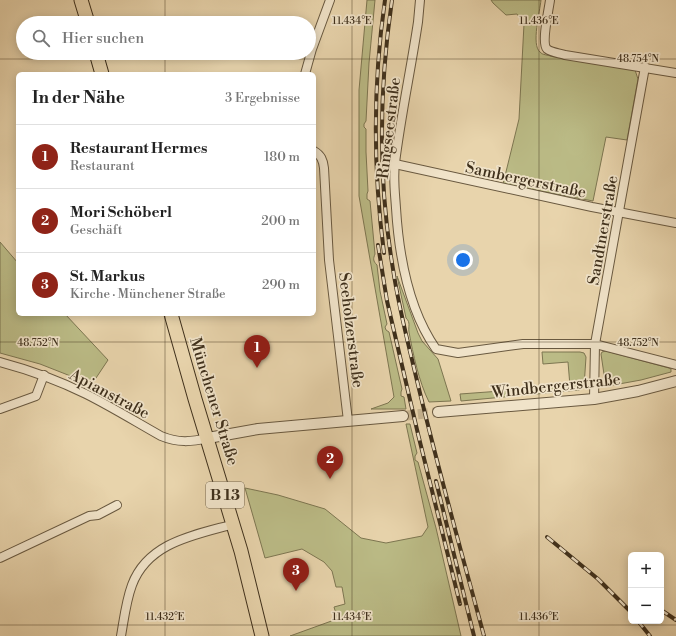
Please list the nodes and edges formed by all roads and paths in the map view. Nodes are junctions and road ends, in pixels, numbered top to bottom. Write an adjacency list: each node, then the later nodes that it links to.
1 (81, 0): 5 (main road)
2 (330, 0): 6 (street)
3 (420, 0): 14 (street, Ringseestraße)
4 (550, 0): 9 (street)
5 (86, 16)
6 (316, 38)
7 (98, 60): 10 (main road)
8 (309, 60): 11 (street)
9 (645, 67): 12 (street); 15 (street, Sandtnerstraße)
10 (101, 72)
11 (306, 72)
12 (676, 73)
13 (316, 152): 27 (street, Seeholzerstraße)
14 (395, 164): 15 (street, Sambergerstraße); 18 (street, Ringseestraße)
15 (619, 213): 16 (street, Sambergerstraße); 18 (street, Sandtnerstraße)
16 (676, 223)
17 (172, 316): 28 (main road, Münchener Straße / B 13)
18 (596, 344): 20 (street); 23 (street, Sandtnerstraße)
19 (0, 362): 21 (street, Apianstraße)
20 (676, 365)
21 (44, 375): 24 (street); 28 (street, Apianstraße)
22 (676, 381): 23 (street, Windbergerstraße)
23 (594, 398): 25 (street, Windbergerstraße)
24 (0, 409)
25 (438, 412)
26 (403, 416): 27 (street)
27 (348, 421): 28 (street)
28 (208, 438): 30 (main road, Münchener Straße / B 13)
29 (117, 506): 31 (street)
30 (234, 524): 32 (street); 33 (main road, Münchener Straße / B 13)
31 (0, 558)
32 (121, 636)
33 (262, 636)

